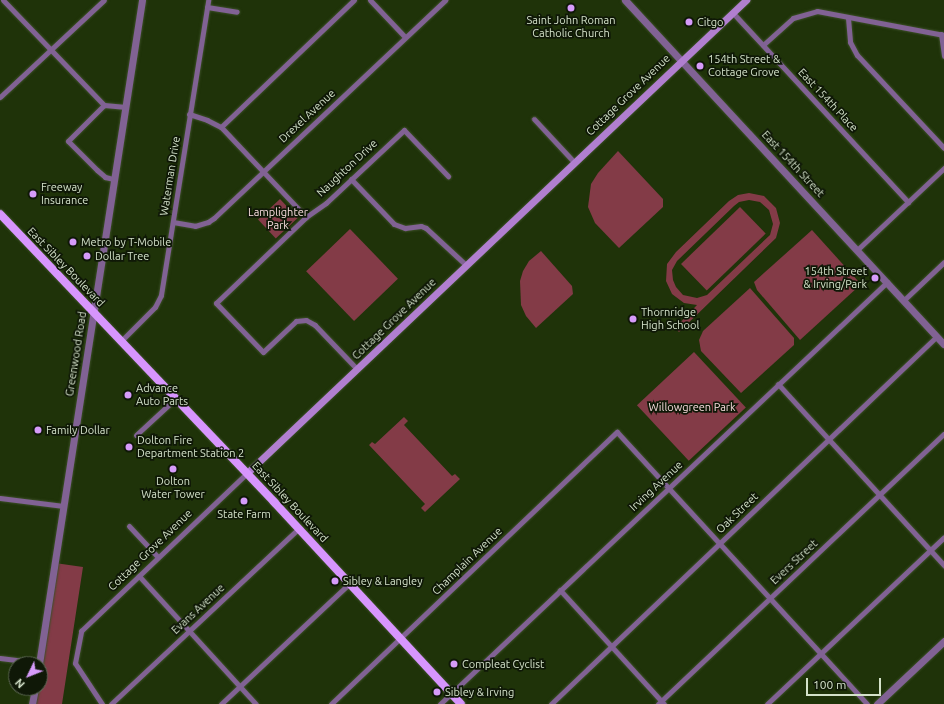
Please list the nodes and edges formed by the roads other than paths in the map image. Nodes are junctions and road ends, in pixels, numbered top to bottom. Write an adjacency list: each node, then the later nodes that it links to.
1 (2, 0): 17 (street)
2 (104, 0): 17 (street)
3 (140, 0): 22 (street, Greenwood Road)
4 (208, 0): 10 (street, Waterman Drive)
5 (354, 0): 25 (street)
6 (370, 0): 15 (street)
7 (445, 0): 15 (street, Drexel Avenue)
8 (625, 0): 19 (street, East 154th Street)
9 (746, 0): 12 (main road, Cottage Grove Avenue)
10 (207, 7): 11 (street); 23 (street, Waterman Drive)
11 (237, 12)
12 (732, 13): 16 (street, East 154th Place); 19 (main road, Cottage Grove Avenue)
13 (848, 18): 14 (street); 16 (street); 26 (street)
14 (942, 35): 18 (street)
15 (405, 37): 29 (street, Drexel Avenue)
16 (762, 45): 33 (street, East 154th Place)
17 (50, 50): 20 (street); 21 (street)
18 (944, 56)
19 (682, 59): 27 (main road, Cottage Grove Avenue); 37 (street, East 154th Street)
20 (0, 97)
21 (104, 105): 22 (street); 31 (street)
22 (126, 107): 31 (street, Greenwood Road)
23 (189, 114): 25 (street); 36 (street, Waterman Drive)
24 (534, 119): 27 (street)
25 (221, 128): 29 (street)
26 (944, 148)
27 (574, 162): 39 (main road, Cottage Grove Avenue)
28 (944, 168): 33 (street)
29 (262, 172): 35 (street); 36 (street, Drexel Avenue)
30 (448, 176): 32 (street, Naughton Drive)
31 (113, 179): 42 (street, Greenwood Road)
32 (351, 179): 35 (street, Naughton Drive); 39 (street)
33 (908, 202): 37 (street)
34 (0, 214): 42 (main road, East Sibley Boulevard)
35 (306, 218): 46 (street, Naughton Drive)
36 (173, 222): 44 (street, Waterman Drive)
37 (857, 250): 40 (street, East 154th Street)
38 (944, 262): 41 (street)
39 (466, 265): 46 (main road, Cottage Grove Avenue)
40 (887, 282): 41 (street, East 154th Street); 47 (street, Irving Avenue)
41 (904, 300): 43 (street, East 154th Street)
42 (93, 311): 44 (main road, East Sibley Boulevard); 56 (street, Greenwood Road)
43 (937, 336): 45 (street, East 154th Street); 51 (street, Oak Street)
44 (121, 340): 48 (main road, East Sibley Boulevard)
45 (944, 344)
46 (357, 369): 52 (main road, Cottage Grove Avenue)
47 (778, 384): 51 (street); 53 (street, Irving Avenue)
48 (176, 398): 50 (street); 52 (main road, East Sibley Boulevard)
49 (944, 434): 54 (street, Evers Street)
50 (136, 435)
51 (829, 439): 54 (street); 60 (street, Oak Street)
52 (247, 473): 58 (main road, East Sibley Boulevard); 62 (street, Cottage Grove Avenue)
53 (668, 488): 60 (street); 66 (street, Irving Avenue); 69 (street, Champlain Avenue)
54 (880, 494): 61 (street); 67 (street, Evers Street)
55 (0, 498): 56 (street)
56 (63, 506): 73 (street, Greenwood Road)
57 (129, 526): 62 (street)
58 (299, 528): 65 (main road, East Sibley Boulevard); 68 (street, Evans Avenue)
59 (944, 537): 61 (street)
60 (720, 543): 67 (street); 71 (street, Oak Street)
61 (930, 550): 63 (street); 72 (street)
62 (158, 557): 64 (street, Cottage Grove Avenue)
63 (944, 565)
64 (139, 576): 68 (street); 77 (street, Cottage Grove Avenue)
65 (350, 583): 69 (main road, East Sibley Boulevard); 74 (street)
66 (560, 590): 71 (street); 75 (street, Irving Avenue)
67 (770, 598): 72 (street); 76 (street, Evers Street)
68 (189, 631): 74 (street); 78 (street, Evans Avenue)
69 (401, 637): 75 (main road, East Sibley Boulevard); 81 (street, Champlain Avenue)
70 (944, 641): 87 (street)
71 (612, 646): 76 (street); 84 (street, Oak Street)
72 (821, 653): 85 (street); 86 (street)
73 (40, 656)
74 (240, 686): 79 (street); 80 (street)
75 (451, 693): 82 (street, Irving Avenue); 83 (main road, East Sibley Boulevard)
76 (662, 703)
77 (102, 704)
78 (110, 704)
79 (221, 704)
80 (256, 704)
81 (331, 704)
82 (440, 704)
83 (461, 704)
84 (551, 704)
85 (767, 704)
86 (867, 704)
87 (877, 704)

